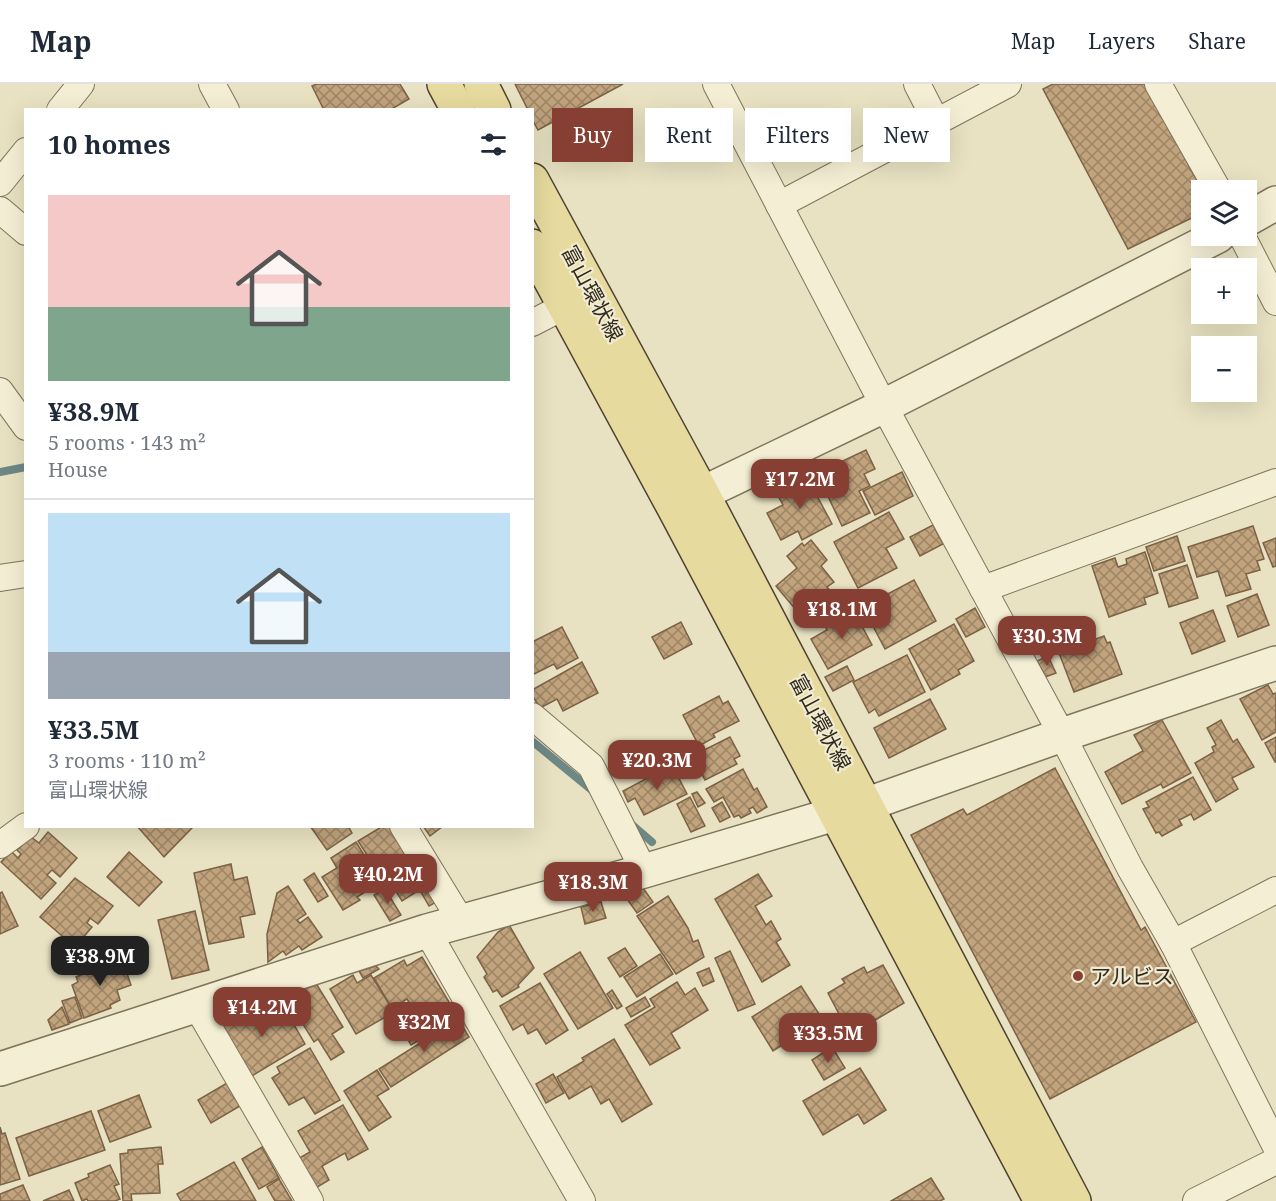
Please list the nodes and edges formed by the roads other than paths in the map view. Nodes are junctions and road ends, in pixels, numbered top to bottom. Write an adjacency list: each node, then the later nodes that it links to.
1 (212, 84): 10 (street)
2 (444, 84): 11 (main road)
3 (481, 84): 12 (main road)
4 (716, 84): 21 (street)
5 (916, 84): 13 (street)
6 (1008, 84): 14 (street)
7 (1158, 84): 17 (street)
8 (76, 86): 9 (street)
9 (61, 108)
10 (225, 108)
11 (457, 108)
12 (493, 108)
13 (929, 108)
14 (950, 116)
15 (24, 154): 18 (street)
16 (863, 161): 21 (street)
17 (1212, 180)
18 (0, 183)
19 (534, 184): 35 (main road, 富山環状線)
20 (1276, 203): 23 (street)
21 (779, 205): 32 (street)
22 (0, 210): 24 (street)
23 (1257, 214)
24 (24, 230)
25 (1198, 246): 32 (street)
26 (1247, 246): 28 (street)
27 (534, 250): 29 (main road, 富山環状線)
28 (1276, 302)
29 (565, 306): 30 (street); 35 (main road, 富山環状線)
30 (534, 322)
31 (0, 391): 33 (street)
32 (884, 406): 35 (street); 38 (street)
33 (24, 424)
34 (1276, 482): 38 (street)
35 (688, 500): 42 (main road, 富山環状線)
36 (24, 574): 37 (street)
37 (0, 578)
38 (983, 589): 41 (street)
39 (1276, 663): 41 (street)
40 (534, 719): 46 (street)
41 (1062, 735): 42 (street); 50 (street)
42 (850, 809): 46 (street); 57 (main road, 富山環状線); 58 (main road, 富山環状線)
43 (24, 827): 45 (street)
44 (404, 828): 48 (street)
45 (0, 845)
46 (644, 871): 48 (street)
47 (1276, 890): 50 (street)
48 (461, 921): 49 (street)
49 (427, 931): 51 (street); 56 (street)
50 (1173, 943): 53 (street)
51 (196, 1005): 52 (street); 55 (street)
52 (0, 1069)
53 (1276, 1147)
54 (1276, 1161): 59 (street)
55 (310, 1201)
56 (582, 1201)
57 (1041, 1201)
58 (1074, 1201)
59 (1196, 1201)

